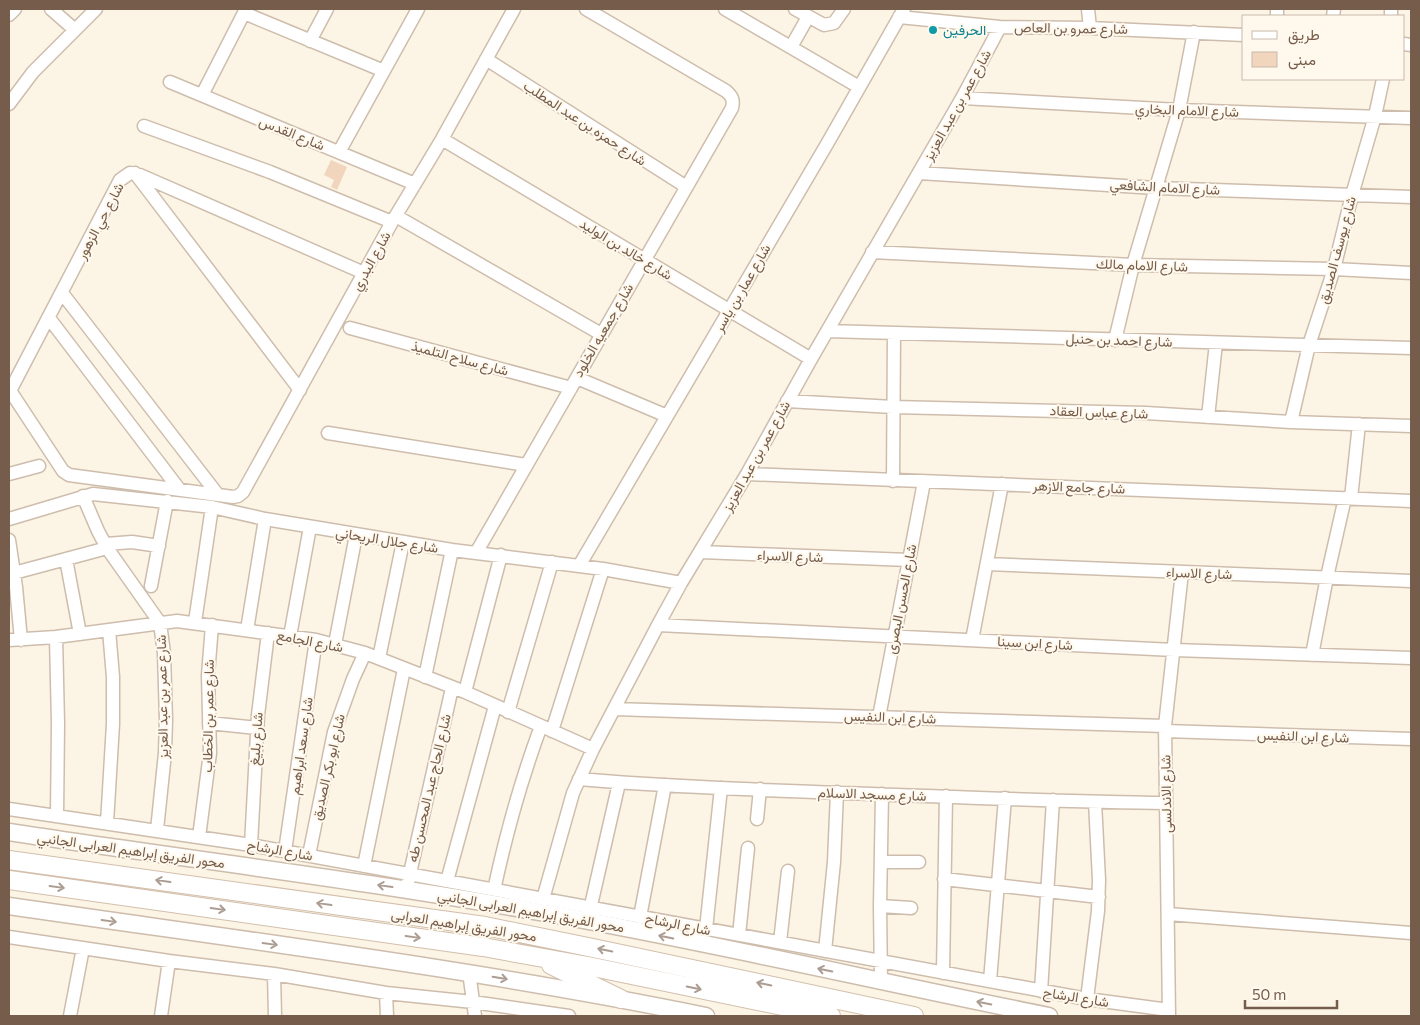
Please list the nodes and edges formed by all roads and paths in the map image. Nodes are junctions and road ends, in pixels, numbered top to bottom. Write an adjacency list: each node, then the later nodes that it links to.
1 (14, 9): 14 (street)
2 (51, 9): 18 (street)
3 (96, 9): 18 (street)
4 (327, 9): 21 (street)
5 (418, 9): 24 (street)
6 (514, 9): 23 (street, شارع البدري)
7 (586, 9): 40 (street, شارع جمعيه الخلود)
8 (725, 9): 22 (street)
9 (795, 9): 15 (street)
10 (844, 9): 15 (street)
11 (1088, 9): 17 (street)
12 (245, 11): 21 (street); 28 (street)
13 (902, 13): 16 (street, شارع عمرو بن العاص); 27 (street, شارع عمار بن ياسر)
14 (9, 16)
15 (808, 16): 22 (street)
16 (1000, 27): 17 (street, شارع عمرو بن العاص); 29 (street, شارع عمر بن عبد العزيز)
17 (1090, 28): 19 (street, شارع عمرو بن العاص)
18 (75, 30): 30 (street)
19 (1194, 32): 20 (street, شارع عمرو بن العاص); 31 (street)
20 (1242, 35)
21 (310, 40): 24 (street)
22 (791, 47): 27 (street)
23 (486, 59): 35 (street, شارع البدري); 40 (street, شارع حمزه بن عبد المطلب)
24 (384, 71): 36 (street)
25 (1383, 80): 32 (street, شارع يوسف الصديق)
26 (170, 82): 28 (street, شارع القدس)
27 (860, 87): 52 (street, شارع عمار بن ياسر)
28 (202, 95): 36 (street, شارع القدس)
29 (962, 98): 31 (street, شارع الامام البخاري); 38 (street, شارع عمر بن عبد العزيز)
30 (9, 104)
31 (1179, 110): 32 (street, شارع الامام البخاري); 41 (street)
32 (1375, 116): 33 (street, شارع الامام البخاري); 42 (street, شارع يوسف الصديق)
33 (1411, 118)
34 (144, 126): 44 (street)
35 (442, 139): 39 (street, شارع البدري); 46 (street, شارع خالد بن الوليد)
36 (339, 152): 39 (street, شارع القدس)
37 (135, 173): 49 (street, شارع حي الزهور); 51 (street, شارع حي الزهور); 65 (street)
38 (919, 173): 41 (street, شارع الامام الشافعي); 45 (street, شارع عمر بن عبد العزيز)
39 (415, 184): 44 (street, شارع البدري)
40 (685, 186): 46 (street, شارع جمعيه الخلود)
41 (1156, 188): 42 (street, شارع الامام الشافعي); 47 (street)
42 (1352, 195): 43 (street, شارع الامام الشافعي); 48 (street, شارع يوسف الصديق)
43 (1411, 197)
44 (394, 219): 49 (street, شارع البدري); 57 (street)
45 (872, 252): 47 (street, شارع الامام مالك); 55 (street, شارع عمر بن عبد العزيز)
46 (643, 260): 52 (street, شارع خالد بن الوليد); 57 (street, شارع جمعيه الخلود)
47 (1133, 265): 48 (street, شارع الامام مالك); 58 (street)
48 (1334, 270): 50 (street, شارع الامام مالك); 60 (street, شارع يوسف الصديق)
49 (364, 273): 65 (street, شارع البدري)
50 (1411, 274)
51 (62, 293): 53 (street, شارع حي الزهور); 83 (street)
52 (729, 309): 62 (street, شارع خالد بن الوليد); 68 (street, شارع عمار بن ياسر)
53 (49, 318): 64 (street, شارع حي الزهور); 81 (street)
54 (350, 328): 63 (street, شارع سلاح التلميذ)
55 (827, 331): 56 (street, شارع احمد بن حنبل); 62 (street, شارع عمر بن عبد العزيز)
56 (894, 333): 58 (street, شارع احمد بن حنبل); 67 (street)
57 (601, 334): 63 (street, شارع جمعيه الخلود)
58 (1115, 340): 59 (street, شارع احمد بن حنبل)
59 (1216, 343): 60 (street, شارع احمد بن حنبل); 69 (street)
60 (1309, 345): 61 (street, شارع احمد بن حنبل); 70 (street, شارع يوسف الصديق)
61 (1411, 348)
62 (811, 359): 66 (street, شارع عمر بن عبد العزيز)
63 (574, 383): 68 (street, شارع سلاح التلميذ); 74 (street, شارع جمعيه الخلود)
64 (9, 390): 81 (street, شارع البدري)
65 (300, 390): 83 (street, شارع البدري)
66 (787, 401): 67 (street, شارع عباس العقاد); 77 (street, شارع عمر بن عبد العزيز)
67 (893, 407): 69 (street, شارع عباس العقاد); 78 (street)
68 (667, 416): 104 (street, شارع عمار بن ياسر)
69 (1208, 417): 70 (street, شارع عباس العقاد)
70 (1291, 422): 71 (street, شارع عباس العقاد)
71 (1359, 424): 72 (street, شارع عباس العقاد); 84 (street)
72 (1411, 426)
73 (328, 433): 74 (street)
74 (526, 465): 98 (street, شارع جمعيه الخلود)
75 (38, 466): 76 (street)
76 (9, 474)
77 (747, 474): 78 (street, شارع جامع الازهر); 97 (street, شارع عمر بن عبد العزيز)
78 (893, 481): 79 (street, شارع جامع الازهر)
79 (924, 482): 80 (street, شارع جامع الازهر); 101 (street, شارع الحسن البصرى)
80 (1002, 484): 84 (street, شارع جامع الازهر); 103 (street)
81 (179, 489): 83 (street, شارع البدري)
82 (88, 495): 86 (street, شارع جلال الريحاني); 88 (street); 94 (street)
83 (218, 495)
84 (1348, 498): 85 (street, شارع جامع الازهر); 108 (street)
85 (1411, 501)
86 (167, 502): 87 (street, شارع جلال الريحاني); 95 (street)
87 (212, 507): 89 (street, شارع جلال الريحاني); 113 (street)
88 (9, 519)
89 (265, 519): 90 (street, شارع جلال الريحاني); 118 (street)
90 (310, 526): 91 (street, شارع جلال الريحاني); 121 (street)
91 (356, 535): 93 (street, شارع جلال الريحاني); 127 (street)
92 (9, 540): 107 (street)
93 (403, 542): 96 (street, شارع جلال الريحاني); 131 (street)
94 (107, 546): 95 (street); 100 (street); 114 (street)
95 (159, 546): 111 (street)
96 (452, 550): 98 (street, شارع جلال الريحاني); 134 (street)
97 (701, 552): 101 (street, شارع الاسراء); 110 (street, شارع عمر بن عبد العزيز)
98 (476, 553): 99 (street, شارع جلال الريحاني)
99 (502, 555): 102 (street, شارع جلال الريحاني); 136 (street)
100 (66, 559): 107 (street); 120 (street)
101 (909, 560): 123 (street, شارع الحسن البصرى)
102 (552, 562): 104 (street, شارع جلال الريحاني); 139 (street)
103 (987, 564): 106 (street, شارع الاسراء); 126 (street)
104 (579, 566): 105 (street, شارع جلال الريحاني)
105 (603, 569): 110 (street, شارع جلال الريحاني); 143 (street)
106 (1182, 572): 108 (street, شارع الاسراء); 128 (street, شارع الاندلسى)
107 (14, 573): 112 (street)
108 (1327, 576): 109 (street, شارع الاسراء); 130 (street)
109 (1411, 580)
110 (681, 584): 116 (street, شارع عمر بن عبد العزيز)
111 (151, 586)
112 (12, 588): 124 (street)
113 (194, 622): 114 (street, شارع الجامع); 115 (street, شارع الجامع)
114 (160, 623): 117 (street, شارع الجامع); 163 (street, شارع عمر بن عبد العزيز)
115 (212, 624): 118 (street, شارع الجامع); 141 (street, شارع عمر بن الخطاب)
116 (658, 625): 123 (street, شارع ابن سينا); 138 (street, شارع عمر بن عبد العزيز)
117 (109, 630): 120 (street, شارع الجامع); 162 (street)
118 (247, 630): 119 (street, شارع الجامع)
119 (268, 633): 121 (street, شارع الجامع); 142 (street, شارع بليغ)
120 (80, 634): 122 (street, شارع الجامع)
121 (290, 636): 125 (street, شارع الجامع)
122 (56, 637): 124 (street, شارع الجامع); 160 (street)
123 (894, 637): 126 (street, شارع ابن سينا); 140 (street, شارع الحسن البصرى)
124 (15, 640)
125 (316, 640): 127 (street, شارع الجامع); 168 (street, شارع سعد ابراهيم)
126 (972, 640): 128 (street, شارع ابن سينا)
127 (335, 644): 129 (street, شارع الجامع)
128 (1174, 650): 130 (street, شارع ابن سينا); 144 (street, شارع الاندلسى)
129 (365, 653): 131 (street, شارع الجامع); 169 (street, شارع ابو بكر الصديق)
130 (1312, 655): 132 (street, شارع ابن سينا)
131 (379, 658): 133 (street, شارع الجامع)
132 (1411, 658)
133 (404, 669): 134 (street, شارع الجامع); 173 (street)
134 (425, 676): 135 (street, شارع الجامع)
135 (452, 688): 136 (street, شارع الجامع); 178 (street, شارع الحاج عبد المحسن طه)
136 (465, 692): 137 (street, شارع الجامع)
137 (495, 706): 139 (street, شارع الجامع); 177 (street)
138 (614, 709): 140 (street, شارع ابن النفيس); 146 (street, شارع عمر بن عبد العزيز)
139 (508, 712): 143 (street, شارع الجامع)
140 (879, 716): 144 (street, شارع ابن النفيس)
141 (209, 723): 142 (street); 165 (street, شارع عمر بن الخطاب)
142 (257, 728): 166 (street, شارع بليغ)
143 (546, 729): 146 (street, شارع الجامع); 180 (street)
144 (1165, 729): 145 (street, شارع ابن النفيس); 158 (street, شارع الاندلسى)
145 (1411, 739)
146 (593, 749): 147 (street, شارع عمر بن عبد العزيز)
147 (578, 779): 148 (street, شارع مسجد الاسلام); 183 (street, شارع عمر بن عبد العزيز)
148 (619, 783): 149 (street, شارع مسجد الاسلام); 187 (street)
149 (665, 785): 150 (street, شارع مسجد الاسلام); 189 (street)
150 (721, 788): 151 (street, شارع مسجد الاسلام); 190 (street)
151 (760, 789): 152 (street, شارع مسجد الاسلام); 161 (street)
152 (837, 792): 153 (street, شارع مسجد الاسلام); 196 (street)
153 (882, 794): 154 (street, شارع مسجد الاسلام); 171 (street)
154 (946, 796): 155 (street, شارع مسجد الاسلام); 175 (street)
155 (1005, 798): 156 (street, شارع مسجد الاسلام); 179 (street)
156 (1053, 800): 157 (street, شارع مسجد الاسلام); 181 (street)
157 (1095, 802): 158 (street, شارع مسجد الاسلام); 182 (street)
158 (1166, 803): 188 (street, شارع الاندلسى)
159 (9, 809): 160 (street, شارع الرشاح)
160 (57, 816): 162 (street, شارع الرشاح)
161 (757, 819)
162 (107, 824): 163 (street, شارع الرشاح)
163 (157, 830): 165 (street, شارع الرشاح)
164 (9, 832): 178 (street, محور الفريق إبراهيم العرابى الجانبي, one-way to 164)
165 (199, 837): 166 (street, شارع الرشاح)
166 (251, 845): 168 (street, شارع الرشاح)
167 (748, 848): 192 (street)
168 (286, 851): 169 (street, شارع الرشاح)
169 (309, 856): 173 (street, شارع الرشاح)
170 (9, 860): 219 (main road, محور الفريق إبراهيم العرابى, one-way to 170)
171 (881, 862): 172 (street); 185 (street)
172 (919, 862)
173 (364, 866): 178 (street, شارع الرشاح)
174 (788, 871): 194 (street)
175 (944, 879): 179 (street); 201 (street)
176 (9, 880): 197 (main road, محور الفريق إبراهيم العرابى, one-way to 197)
177 (447, 881): 178 (street, شارع الرشاح); 180 (street, شارع الرشاح)
178 (408, 882): 187 (street, محور الفريق إبراهيم العرابى الجانبي)
179 (998, 885): 181 (street); 203 (street)
180 (494, 890): 183 (street, شارع الرشاح)
181 (1047, 891): 182 (street); 205 (street)
182 (1098, 897): 208 (street)
183 (543, 899): 187 (street, شارع الرشاح)
184 (9, 906): 200 (street, one-way to 200)
185 (880, 906): 186 (street); 199 (street)
186 (911, 908)
187 (589, 914): 189 (street, شارع الرشاح); 204 (street, محور الفريق إبراهيم العرابى الجانبي, one-way to 187)
188 (1168, 914): 191 (street); 210 (street, شارع الاندلسى)
189 (640, 917): 190 (street, شارع الرشاح)
190 (706, 929): 192 (street, شارع الرشاح)
191 (1411, 933)
192 (739, 935): 194 (street, شارع الرشاح)
193 (9, 937): 195 (street)
194 (780, 942): 196 (street, شارع الرشاح)
195 (83, 948): 198 (street); 211 (street)
196 (825, 951): 199 (street, شارع الرشاح)
197 (530, 956): 207 (main road); 218 (main road, محور الفريق إبراهيم العرابى, one-way to 218)
198 (169, 961): 202 (street); 212 (street)
199 (881, 961): 201 (street, شارع الرشاح); 204 (street)
200 (469, 972): 207 (street, one-way to 207); 209 (street)
201 (943, 973): 203 (street, شارع الرشاح)
202 (274, 974): 206 (street); 213 (street)
203 (990, 981): 205 (street, شارع الرشاح)
204 (881, 982): 220 (street, محور الفريق إبراهيم العرابى الجانبي, one-way to 204)
205 (1041, 991): 208 (street, شارع الرشاح)
206 (386, 993): 209 (street); 214 (street)
207 (621, 999): 217 (street)
208 (1087, 999): 210 (street, شارع الرشاح)
209 (473, 1002): 215 (street); 216 (street)
210 (1169, 1013)
211 (70, 1016)
212 (161, 1016)
213 (274, 1016)
214 (387, 1016)
215 (475, 1016)
216 (568, 1016)
217 (706, 1016)
218 (831, 1016)
219 (914, 1016)
220 (1049, 1016)

